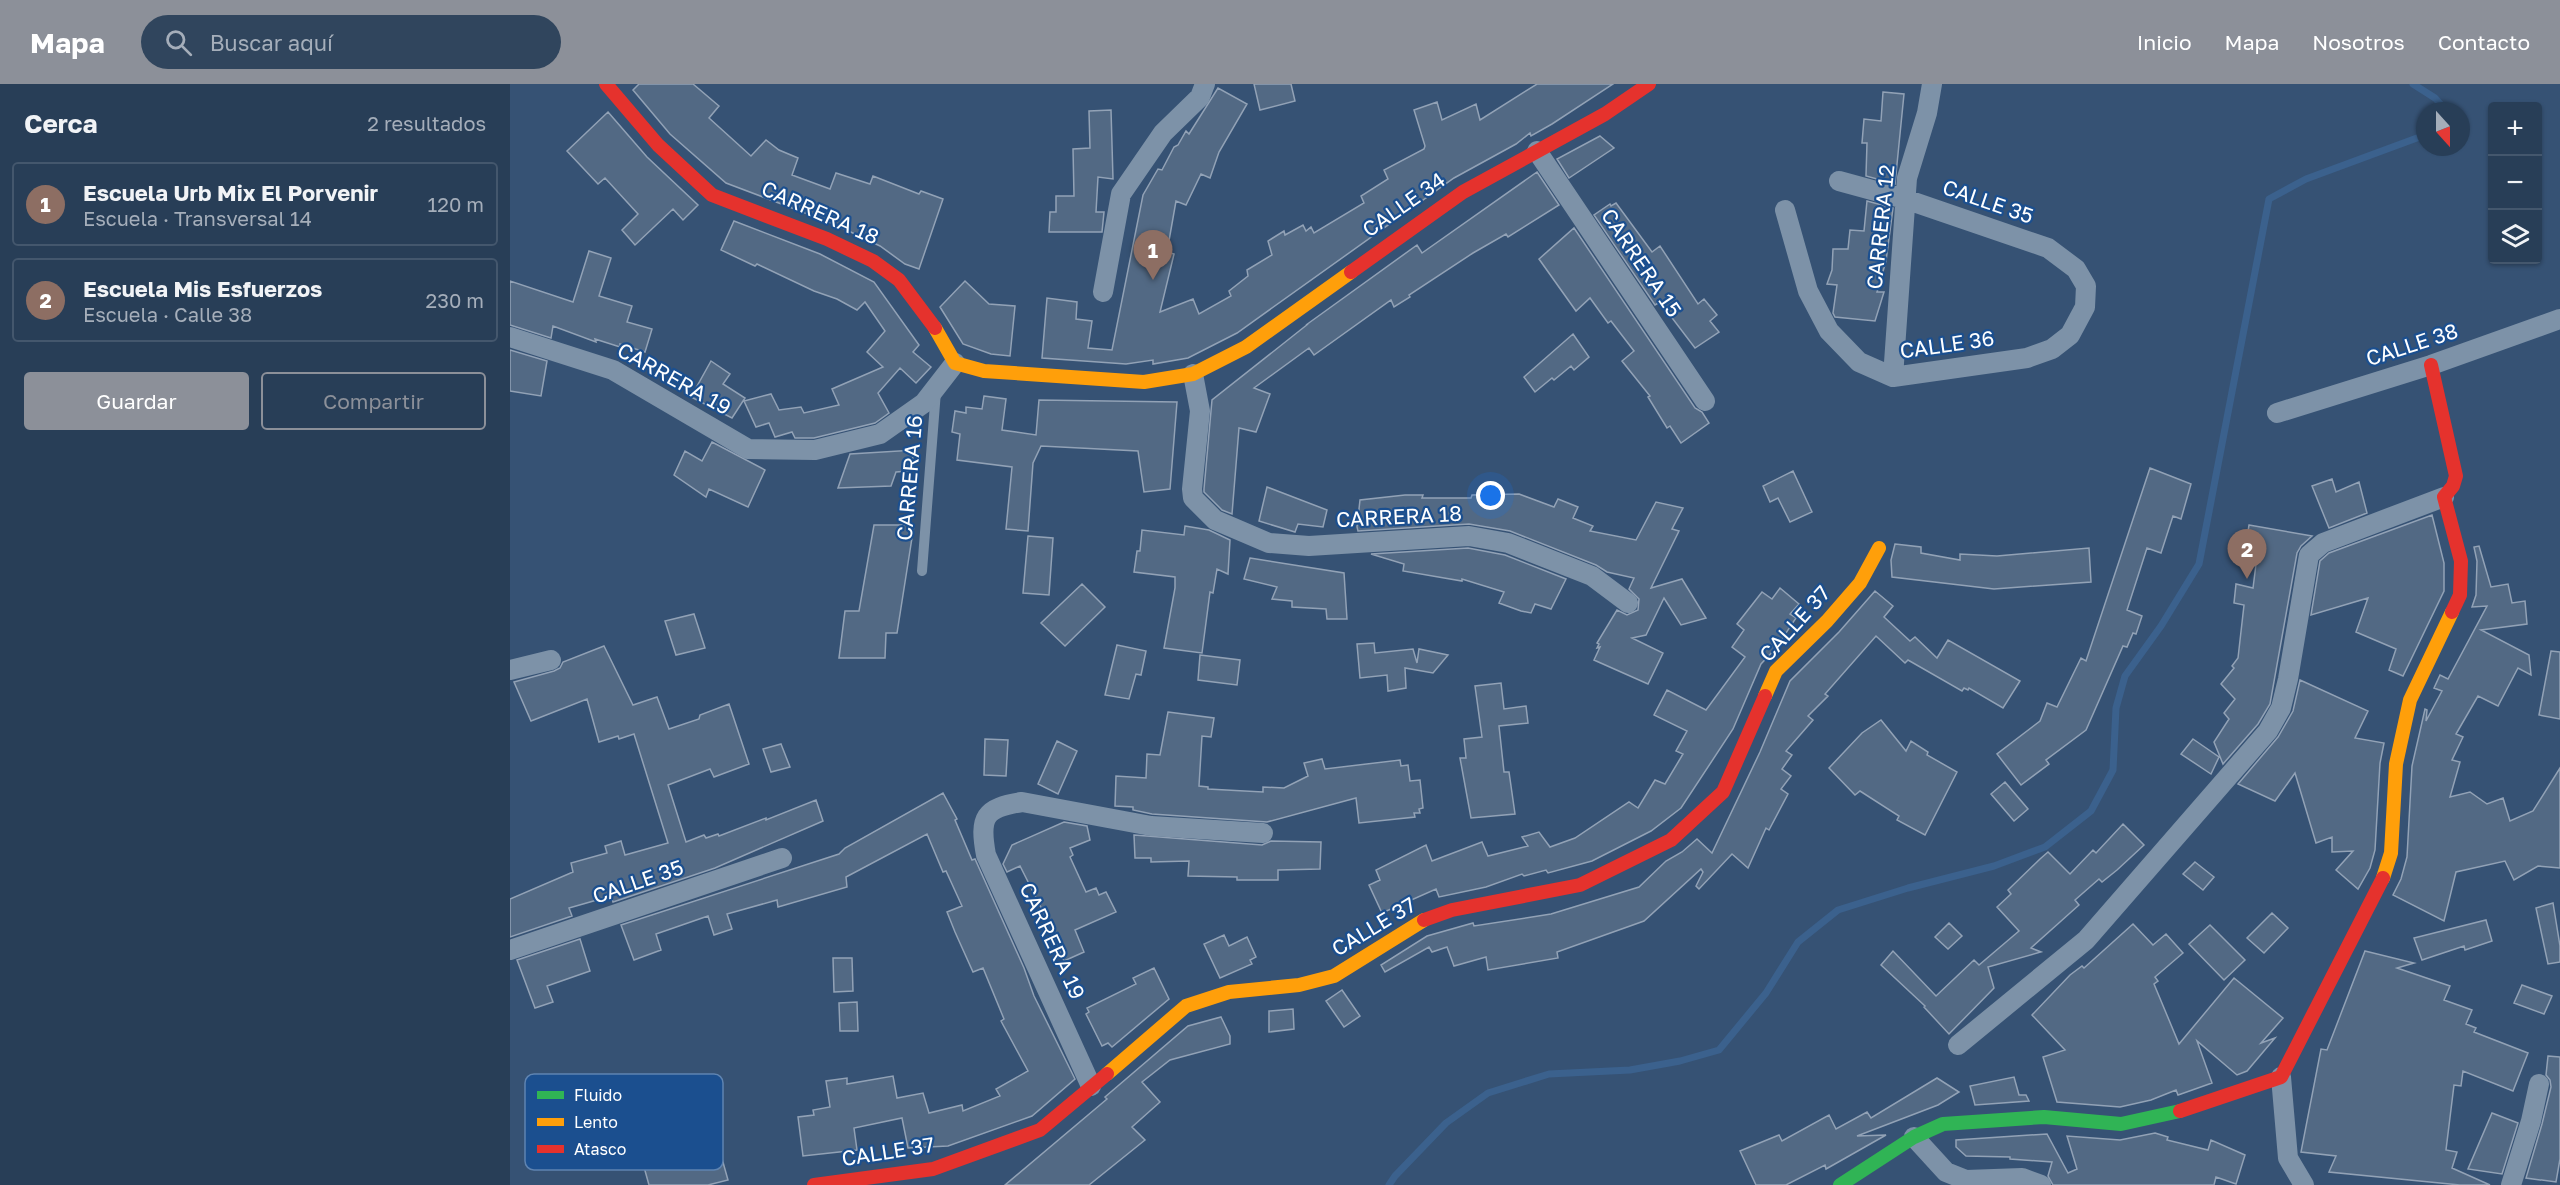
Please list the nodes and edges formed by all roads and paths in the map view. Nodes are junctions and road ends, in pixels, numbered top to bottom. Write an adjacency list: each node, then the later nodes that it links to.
1 (606, 84): 13 (street, CARRERA 18)
2 (1205, 84): 9 (street)
3 (1649, 84): 5 (street, CALLE 34)
4 (1932, 84): 7 (street, CARRERA 12)
5 (1537, 151): 15 (street, CALLE 34); 18 (street, CARRERA 15)
6 (1839, 181): 7 (street, CALLE 35)
7 (1905, 200): 10 (street, CALLE 35); 16 (street, CARRERA 12)
8 (1785, 210): 16 (street, CALLE 36)
9 (1103, 292)
10 (2085, 307): 16 (street, CALLE 36)
11 (2560, 319): 14 (street, CALLE 38)
12 (510, 337): 17 (street, CARRERA 19)
13 (955, 363): 15 (street); 17 (street)
14 (2431, 365): 19 (street, CALLE 38); 20 (street)
15 (1193, 374): 23 (street, CARRERA 18)
16 (1893, 377)
17 (937, 387): 22 (lane, CARRERA 16)
18 (1705, 401)
19 (2277, 413)
20 (2444, 497): 29 (street); 30 (street)
21 (1879, 548): 32 (street, CALLE 37)
22 (922, 571)
23 (1628, 603)
24 (551, 660): 25 (street)
25 (510, 670)
26 (1263, 833): 32 (street, CARRERA 19)
27 (782, 858): 28 (street, CALLE 35)
28 (510, 950)
29 (1958, 1044)
30 (2281, 1077): 33 (street); 38 (street)
31 (2539, 1084): 39 (street)
32 (1092, 1086): 34 (street, CALLE 37)
33 (1914, 1137): 36 (street); 37 (street)
34 (929, 1177): 35 (street, CALLE 37)
35 (814, 1185)
36 (1840, 1185)
37 (2041, 1185)
38 (2304, 1185)
39 (2511, 1185)

